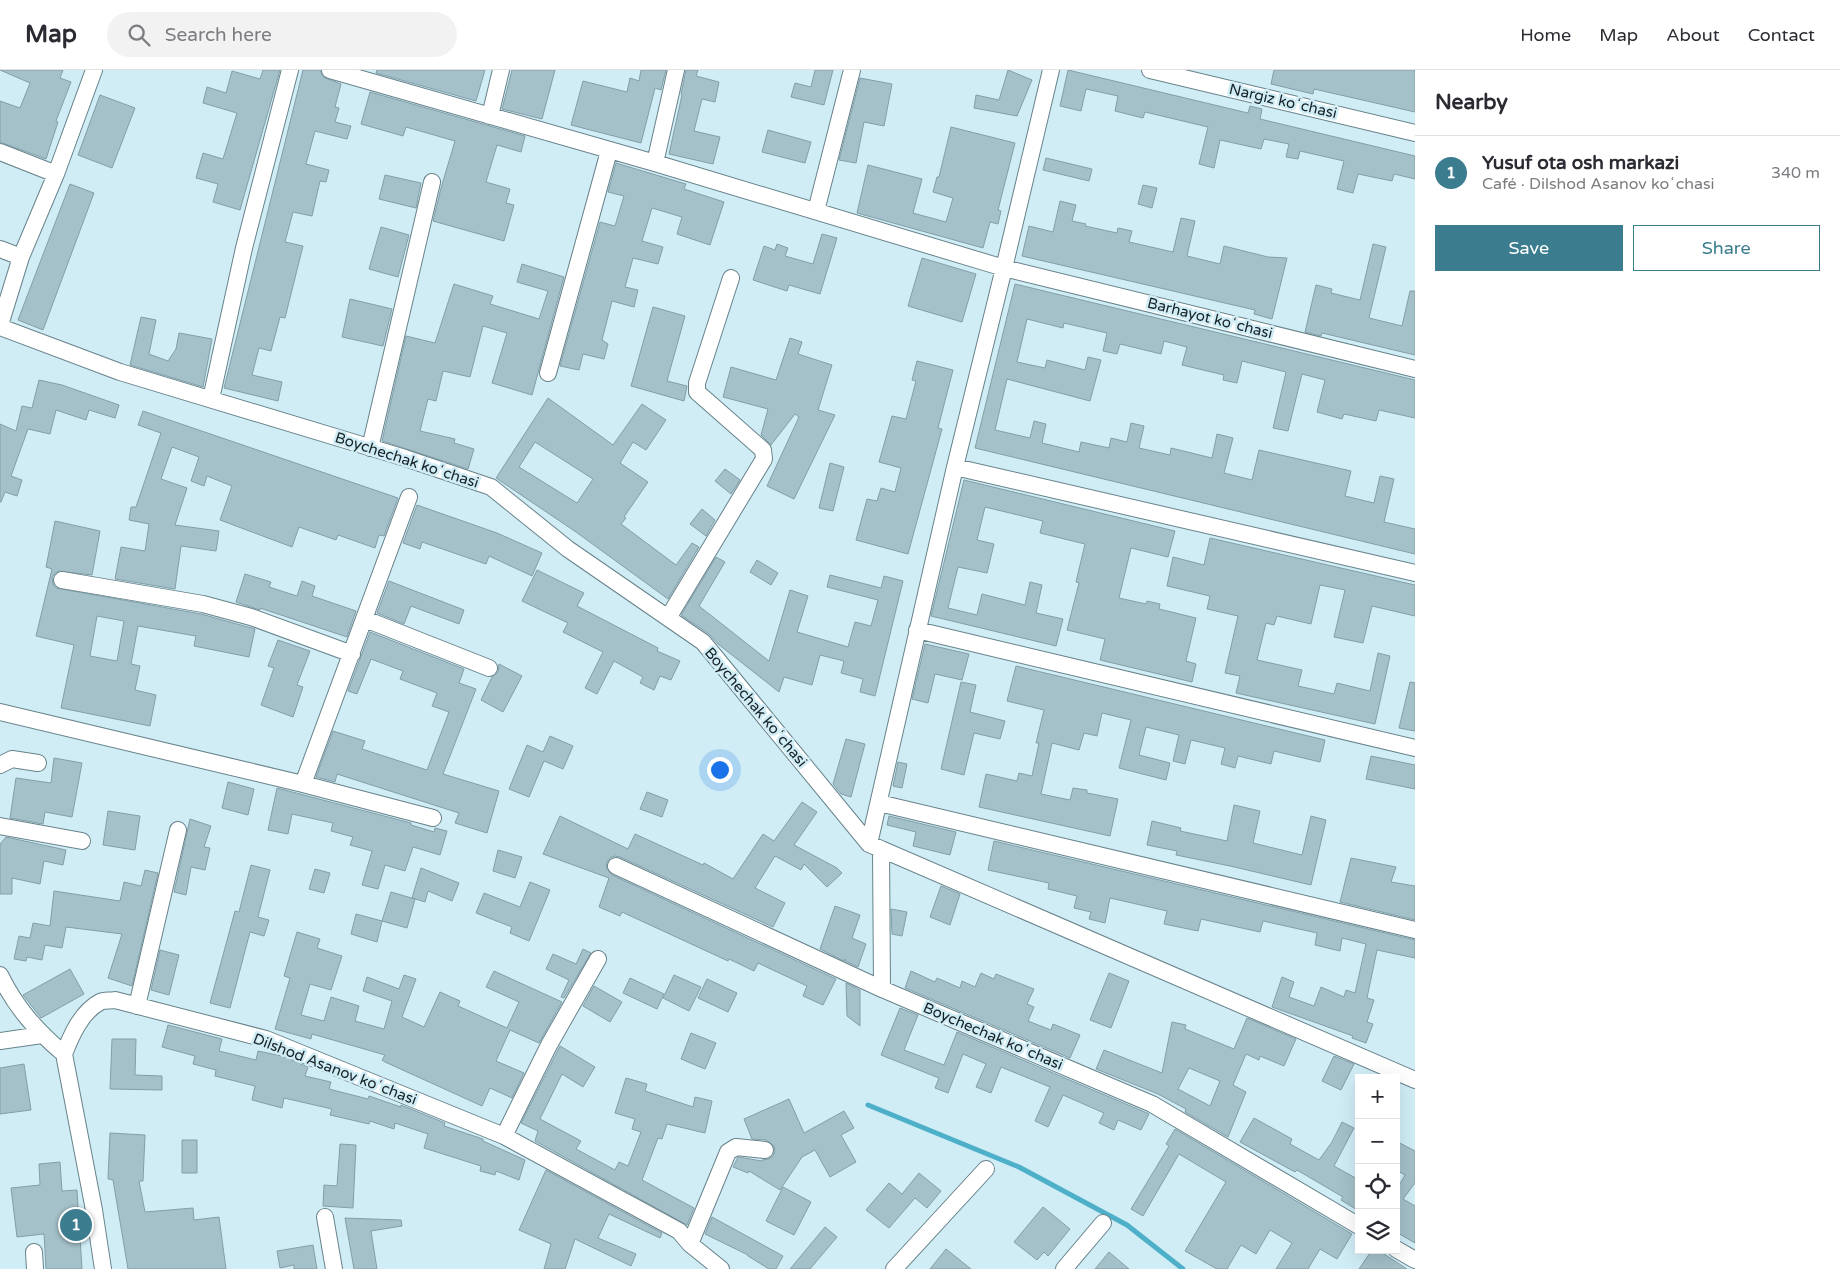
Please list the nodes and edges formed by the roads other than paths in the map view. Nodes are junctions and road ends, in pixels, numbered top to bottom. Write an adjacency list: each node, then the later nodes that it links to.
1 (94, 70): 14 (street)
2 (290, 70): 24 (street)
3 (330, 70): 9 (street, Barhayot koʻchasi)
4 (501, 70): 9 (street)
5 (676, 70): 13 (street)
6 (852, 70): 16 (street)
7 (1050, 70): 19 (street)
8 (1150, 70): 10 (street, Nargiz koʻchasi)
9 (490, 116): 11 (street, Barhayot koʻchasi)
10 (1415, 133)
11 (609, 151): 13 (street, Barhayot koʻchasi); 23 (street)
12 (0, 152): 14 (street)
13 (655, 163): 16 (street, Barhayot koʻchasi)
14 (56, 174): 18 (street)
15 (432, 182): 25 (street)
16 (816, 211): 19 (street, Barhayot koʻchasi)
17 (0, 249): 18 (street)
18 (21, 257): 21 (street)
19 (1004, 268): 22 (street, Barhayot koʻchasi); 26 (street)
20 (731, 278): 30 (street)
21 (0, 326): 24 (street, Boychechak koʻchasi)
22 (1415, 369)
23 (548, 373)
24 (211, 399): 25 (street, Boychechak koʻchasi)
25 (370, 448): 30 (street, Boychechak koʻchasi)
26 (955, 467): 28 (street); 32 (street)
27 (409, 497): 31 (street)
28 (1415, 573)
29 (62, 580): 33 (street)
30 (668, 618): 45 (street, Boychechak koʻchasi)
31 (365, 619): 33 (street); 34 (street)
32 (917, 630): 36 (street); 40 (street)
33 (352, 654): 39 (street)
34 (489, 668)
35 (0, 712): 39 (street)
36 (1415, 748)
37 (38, 763): 38 (street)
38 (0, 765)
39 (303, 784): 41 (street)
40 (879, 803): 45 (street); 47 (street)
41 (433, 818)
42 (0, 826): 44 (street)
43 (178, 830): 51 (street)
44 (82, 841)
45 (875, 846): 50 (street); 55 (street)
46 (616, 866): 50 (street, Boychechak koʻchasi)
47 (1415, 930)
48 (598, 959): 56 (street)
49 (0, 975): 52 (street)
50 (882, 989): 61 (street, Boychechak koʻchasi)
51 (137, 1006): 54 (street, Dilshod Asanov koʻchasi); 56 (street, Dilshod Asanov koʻchasi)
52 (42, 1036): 53 (street); 54 (street)
53 (0, 1041)
54 (64, 1054): 67 (street)
55 (1415, 1080)
56 (504, 1136): 62 (street, Dilshod Asanov koʻchasi)
57 (766, 1150): 62 (street)
58 (986, 1169): 70 (street)
59 (325, 1216): 68 (street)
60 (1103, 1223): 71 (street)
61 (1355, 1224)
62 (690, 1244): 69 (street, Dilshod Asanov koʻchasi)
63 (1400, 1251): 65 (street)
64 (34, 1252): 66 (street)
65 (1415, 1260)
66 (35, 1269)
67 (103, 1269)
68 (334, 1269)
69 (721, 1269)
70 (894, 1269)
71 (1064, 1269)

